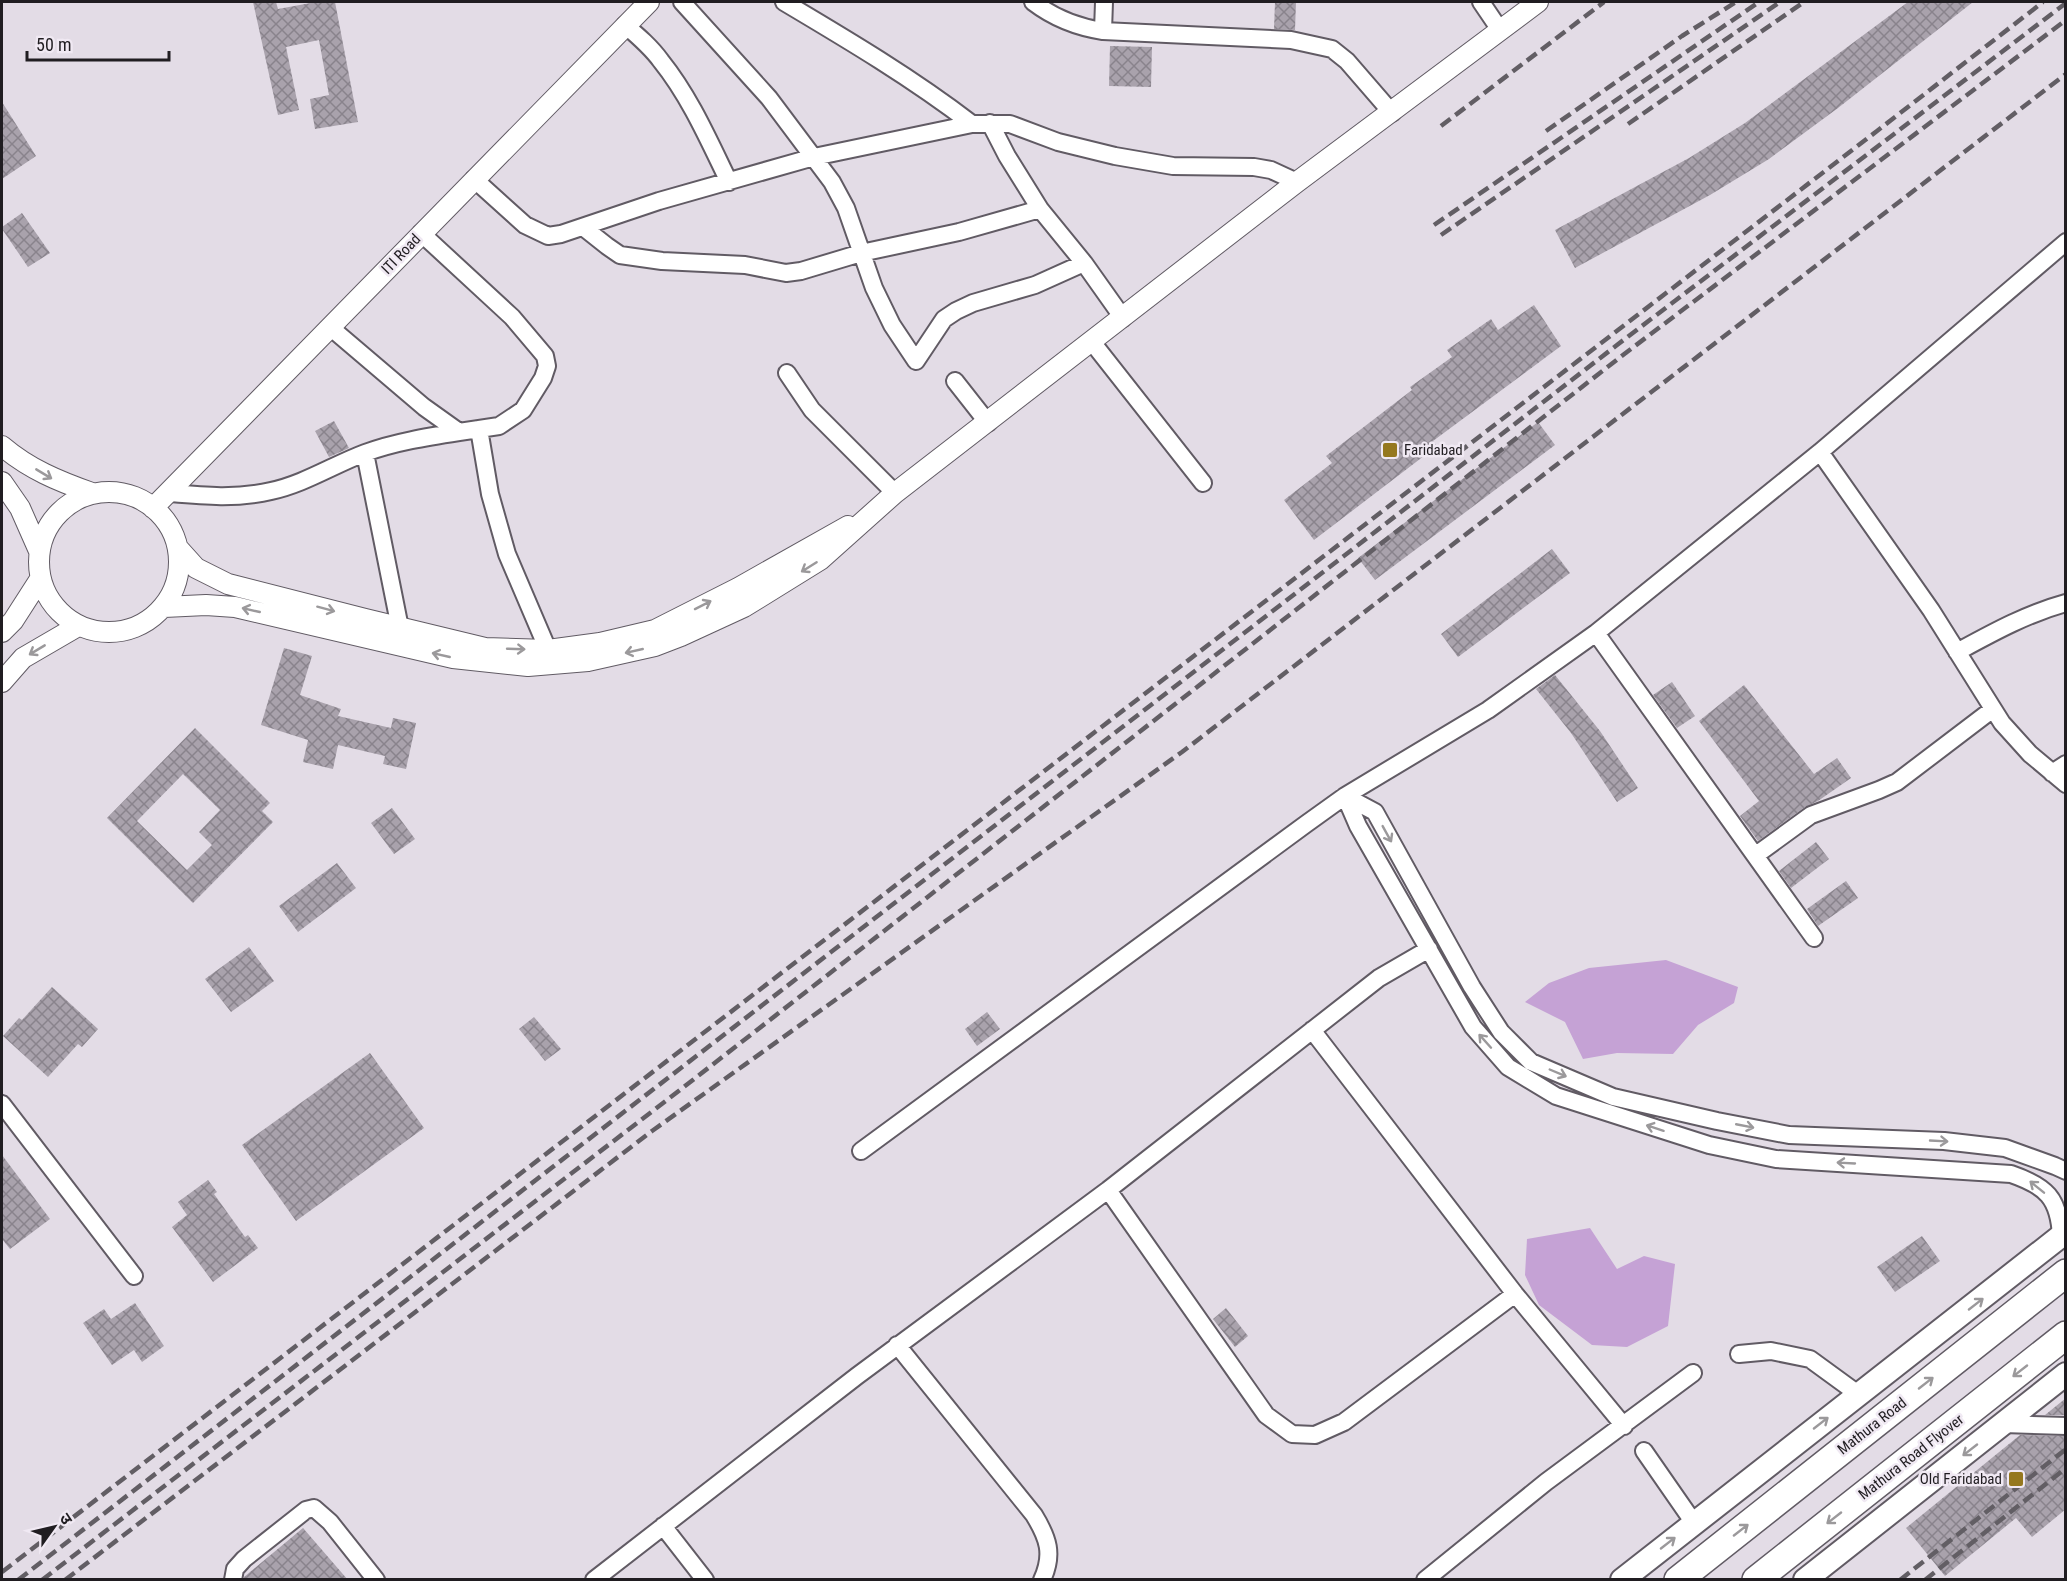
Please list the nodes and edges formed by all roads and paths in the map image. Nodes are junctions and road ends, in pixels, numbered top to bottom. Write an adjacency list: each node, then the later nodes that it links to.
1 (649, 2): 8 (street, ITI Road)
2 (682, 2): 14 (street)
3 (783, 2): 13 (street)
4 (1033, 2): 10 (street)
5 (1104, 2): 10 (street)
6 (1481, 2): 9 (street)
7 (1538, 2): 9 (street)
8 (625, 25): 15 (street, ITI Road); 16 (street)
9 (1500, 30): 11 (street)
10 (1103, 32): 11 (street)
11 (1392, 113): 17 (street)
12 (990, 123): 13 (street); 17 (street); 18 (street)
13 (972, 124): 14 (street)
14 (814, 158): 16 (street); 22 (street)
15 (474, 179): 19 (street); 20 (street, ITI Road)
16 (729, 182): 19 (street)
17 (1297, 182): 24 (street)
18 (1040, 209): 22 (street); 23 (street)
19 (583, 227): 22 (street)
20 (421, 233): 25 (street, ITI Road); 30 (street)
21 (2066, 242): 33 (street)
22 (861, 253): 23 (street)
23 (1084, 264): 24 (street)
24 (1123, 318): 26 (street)
25 (330, 327): 31 (street); 38 (street, ITI Road)
26 (1092, 342): 29 (street); 36 (street)
27 (787, 374): 39 (street)
28 (955, 381): 29 (street)
29 (988, 423): 39 (street)
30 (479, 429): 31 (street); 51 (street)
31 (459, 432): 34 (street)
32 (2, 446): 37 (street, one-way to 37)
33 (1820, 452): 50 (street); 52 (street)
34 (365, 453): 38 (street); 48 (street)
35 (2, 482): 43 (street)
36 (1203, 483)
37 (92, 493): 40 (street); 43 (street)
38 (170, 493): 40 (street, ITI Road)
39 (895, 493): 41 (street)
40 (153, 508): 42 (street)
41 (869, 515): 46 (street, one-way to 46); 51 (street, one-way to 41)
42 (178, 548): 46 (street); 48 (street, one-way to 48)
43 (39, 551): 44 (street)
44 (40, 579): 47 (street); 49 (street)
45 (2066, 603): 52 (street)
46 (164, 607): 47 (street)
47 (78, 626): 53 (street, one-way to 53)
48 (400, 628): 51 (street, one-way to 51)
49 (2, 632)
50 (1596, 633): 57 (street); 58 (street)
51 (548, 650)
52 (1957, 652): 54 (street)
53 (2, 681)
54 (1993, 709): 55 (street); 58 (street)
55 (2059, 769): 56 (street)
56 (2066, 784)
57 (1345, 796): 60 (street); 63 (street); 64 (street, one-way to 64)
58 (1756, 855): 59 (street)
59 (1814, 938)
60 (1429, 949): 61 (street); 66 (street, one-way to 60)
61 (1312, 1030): 65 (street); 69 (street)
62 (2, 1104): 68 (street)
63 (861, 1151)
64 (2066, 1171)
65 (1108, 1190): 69 (street); 71 (street)
66 (2063, 1234): 75 (main road, one-way to 66)
67 (2066, 1273): 89 (highway, Mathura Road, one-way to 67)
68 (134, 1276)
69 (1515, 1294): 77 (street)
70 (2066, 1335): 90 (highway, Mathura Road Flyover, one-way to 90)
71 (897, 1345): 81 (street); 86 (street)
72 (1739, 1354): 75 (street)
73 (1693, 1373): 77 (street)
74 (2066, 1374): 76 (main road)
75 (1858, 1394): 80 (main road, one-way to 75)
76 (2003, 1424): 78 (street); 91 (main road, one-way to 91)
77 (1624, 1426): 87 (street)
78 (2066, 1426)
79 (1644, 1451): 80 (street)
80 (1694, 1523): 88 (main road, one-way to 80)
81 (663, 1527): 84 (street); 85 (street)
82 (233, 1580): 83 (street)
83 (376, 1580)
84 (594, 1580)
85 (705, 1580)
86 (1042, 1580)
87 (1425, 1580)
88 (1622, 1580)
89 (1678, 1580)
90 (1756, 1580)
91 (1805, 1580)

